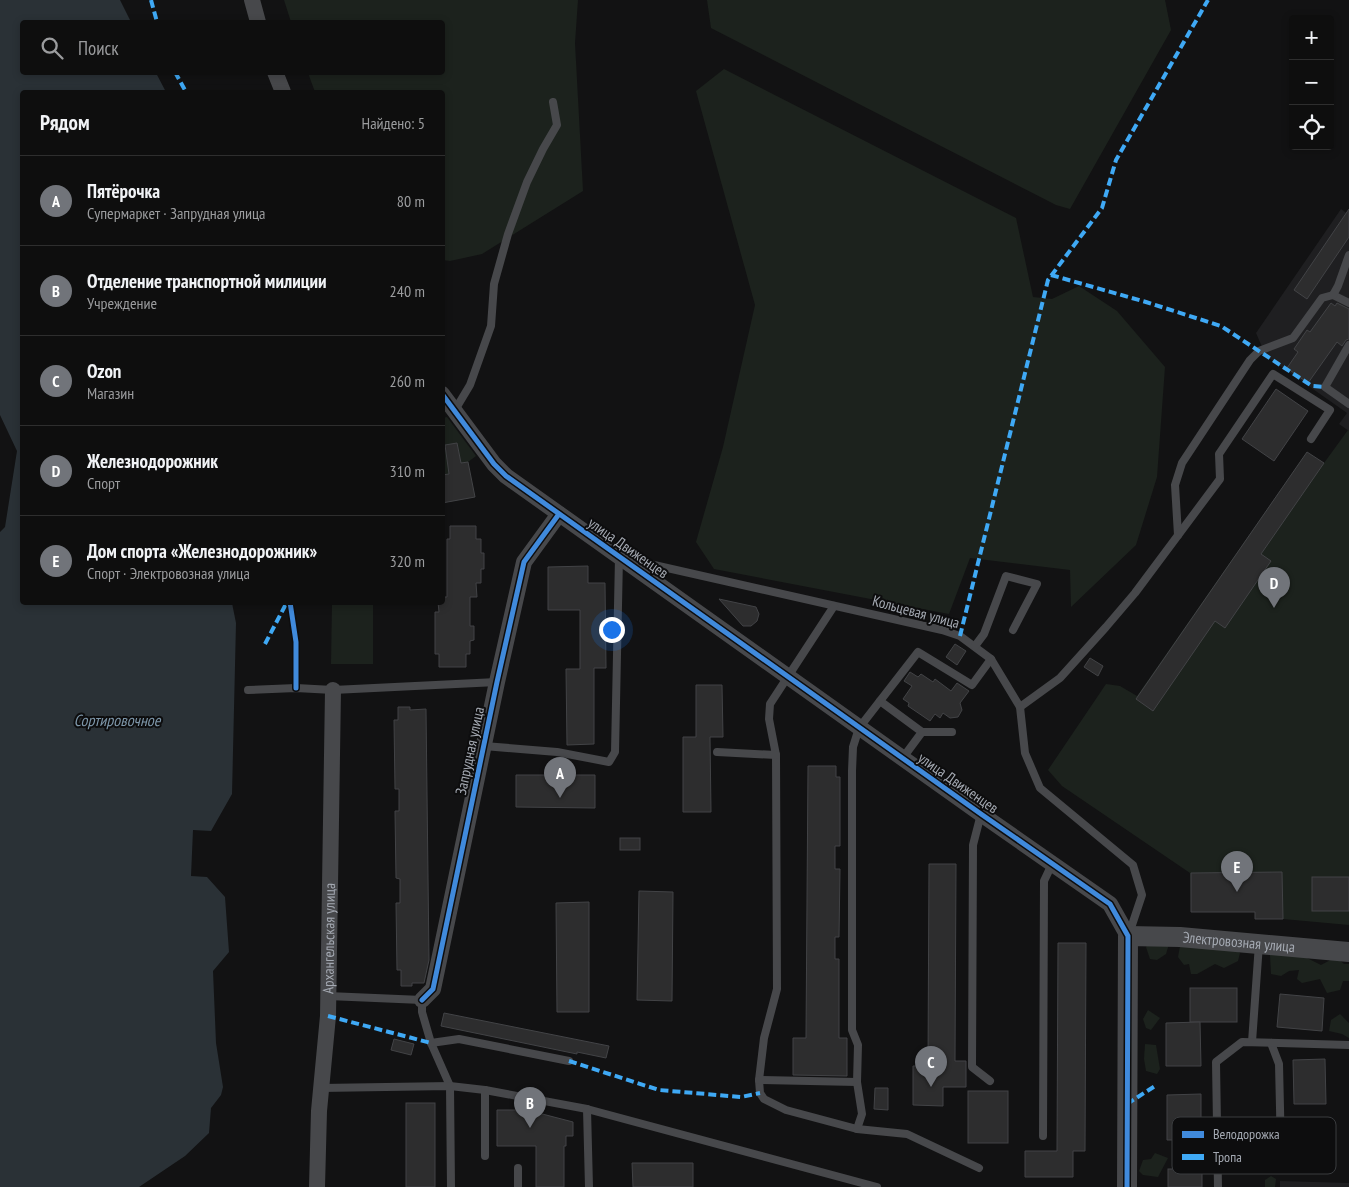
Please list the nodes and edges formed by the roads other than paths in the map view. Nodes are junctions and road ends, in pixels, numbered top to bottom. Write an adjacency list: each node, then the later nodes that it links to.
1 (252, 0): 2 (street)
2 (257, 20)
3 (276, 75): 4 (street)
4 (282, 90)
5 (554, 102): 10 (lane)
6 (1349, 256): 7 (lane)
7 (1333, 295): 8 (lane); 14 (lane)
8 (1349, 304)
9 (1349, 345): 11 (lane)
10 (447, 404): 13 (street, улица Движенцев)
11 (1349, 404)
12 (1311, 439): 14 (lane)
13 (558, 514): 15 (street, улица Движенцев); 21 (street, Запрудная улица)
14 (1178, 535): 25 (lane)
15 (619, 557): 16 (lane, Кольцевая улица); 20 (street, улица Движенцев); 29 (lane)
16 (834, 606): 18 (lane, Кольцевая улица); 20 (lane)
17 (1012, 630): 18 (lane)
18 (975, 646): 19 (lane, Кольцевая улица)
19 (991, 660): 24 (lane); 25 (lane, Кольцевая улица)
20 (788, 678): 26 (street, улица Движенцев); 31 (lane)
21 (497, 682): 23 (lane); 29 (street, Запрудная улица)
22 (248, 690): 23 (lane)
23 (333, 690): 38 (street, Архангельская улица)
24 (880, 701): 26 (lane); 27 (lane)
25 (1020, 707): 35 (lane, Кольцевая улица)
26 (859, 728): 32 (street, улица Движенцев); 47 (lane)
27 (922, 732): 28 (lane); 32 (lane)
28 (952, 732)
29 (484, 746): 39 (street, Запрудная улица)
30 (718, 752): 31 (lane)
31 (776, 755): 45 (lane)
32 (902, 759): 33 (street, улица Движенцев)
33 (981, 814): 34 (street, улица Движенцев); 46 (lane)
34 (1052, 864): 35 (street, улица Движенцев); 55 (lane)
35 (1128, 936): 36 (street, Электровозная улица); 65 (street, улица Движенцев)
36 (1259, 944): 37 (street, Электровозная улица); 40 (lane)
37 (1349, 952)
38 (328, 996): 39 (lane); 49 (street, Архангельская улица)
39 (422, 1000): 41 (lane)
40 (1252, 1042): 42 (lane); 52 (lane)
41 (431, 1043): 44 (lane); 48 (lane)
42 (1271, 1043): 43 (lane); 53 (lane)
43 (1349, 1046)
44 (570, 1062)
45 (759, 1080): 47 (lane); 54 (lane)
46 (990, 1081)
47 (857, 1082): 54 (lane)
48 (450, 1086): 49 (lane); 50 (lane); 61 (lane)
49 (321, 1088): 60 (street, Архангельская улица)
50 (485, 1090): 51 (lane); 56 (lane)
51 (588, 1109): 63 (lane); 64 (lane)
52 (1217, 1117)
53 (1280, 1117)
54 (858, 1129): 58 (lane)
55 (1043, 1136)
56 (485, 1156)
57 (518, 1168): 62 (lane)
58 (979, 1168)
59 (1218, 1174): 66 (lane)
60 (318, 1187)
61 (451, 1187)
62 (518, 1187)
63 (588, 1187)
64 (877, 1187)
65 (1127, 1187)
66 (1218, 1187)

